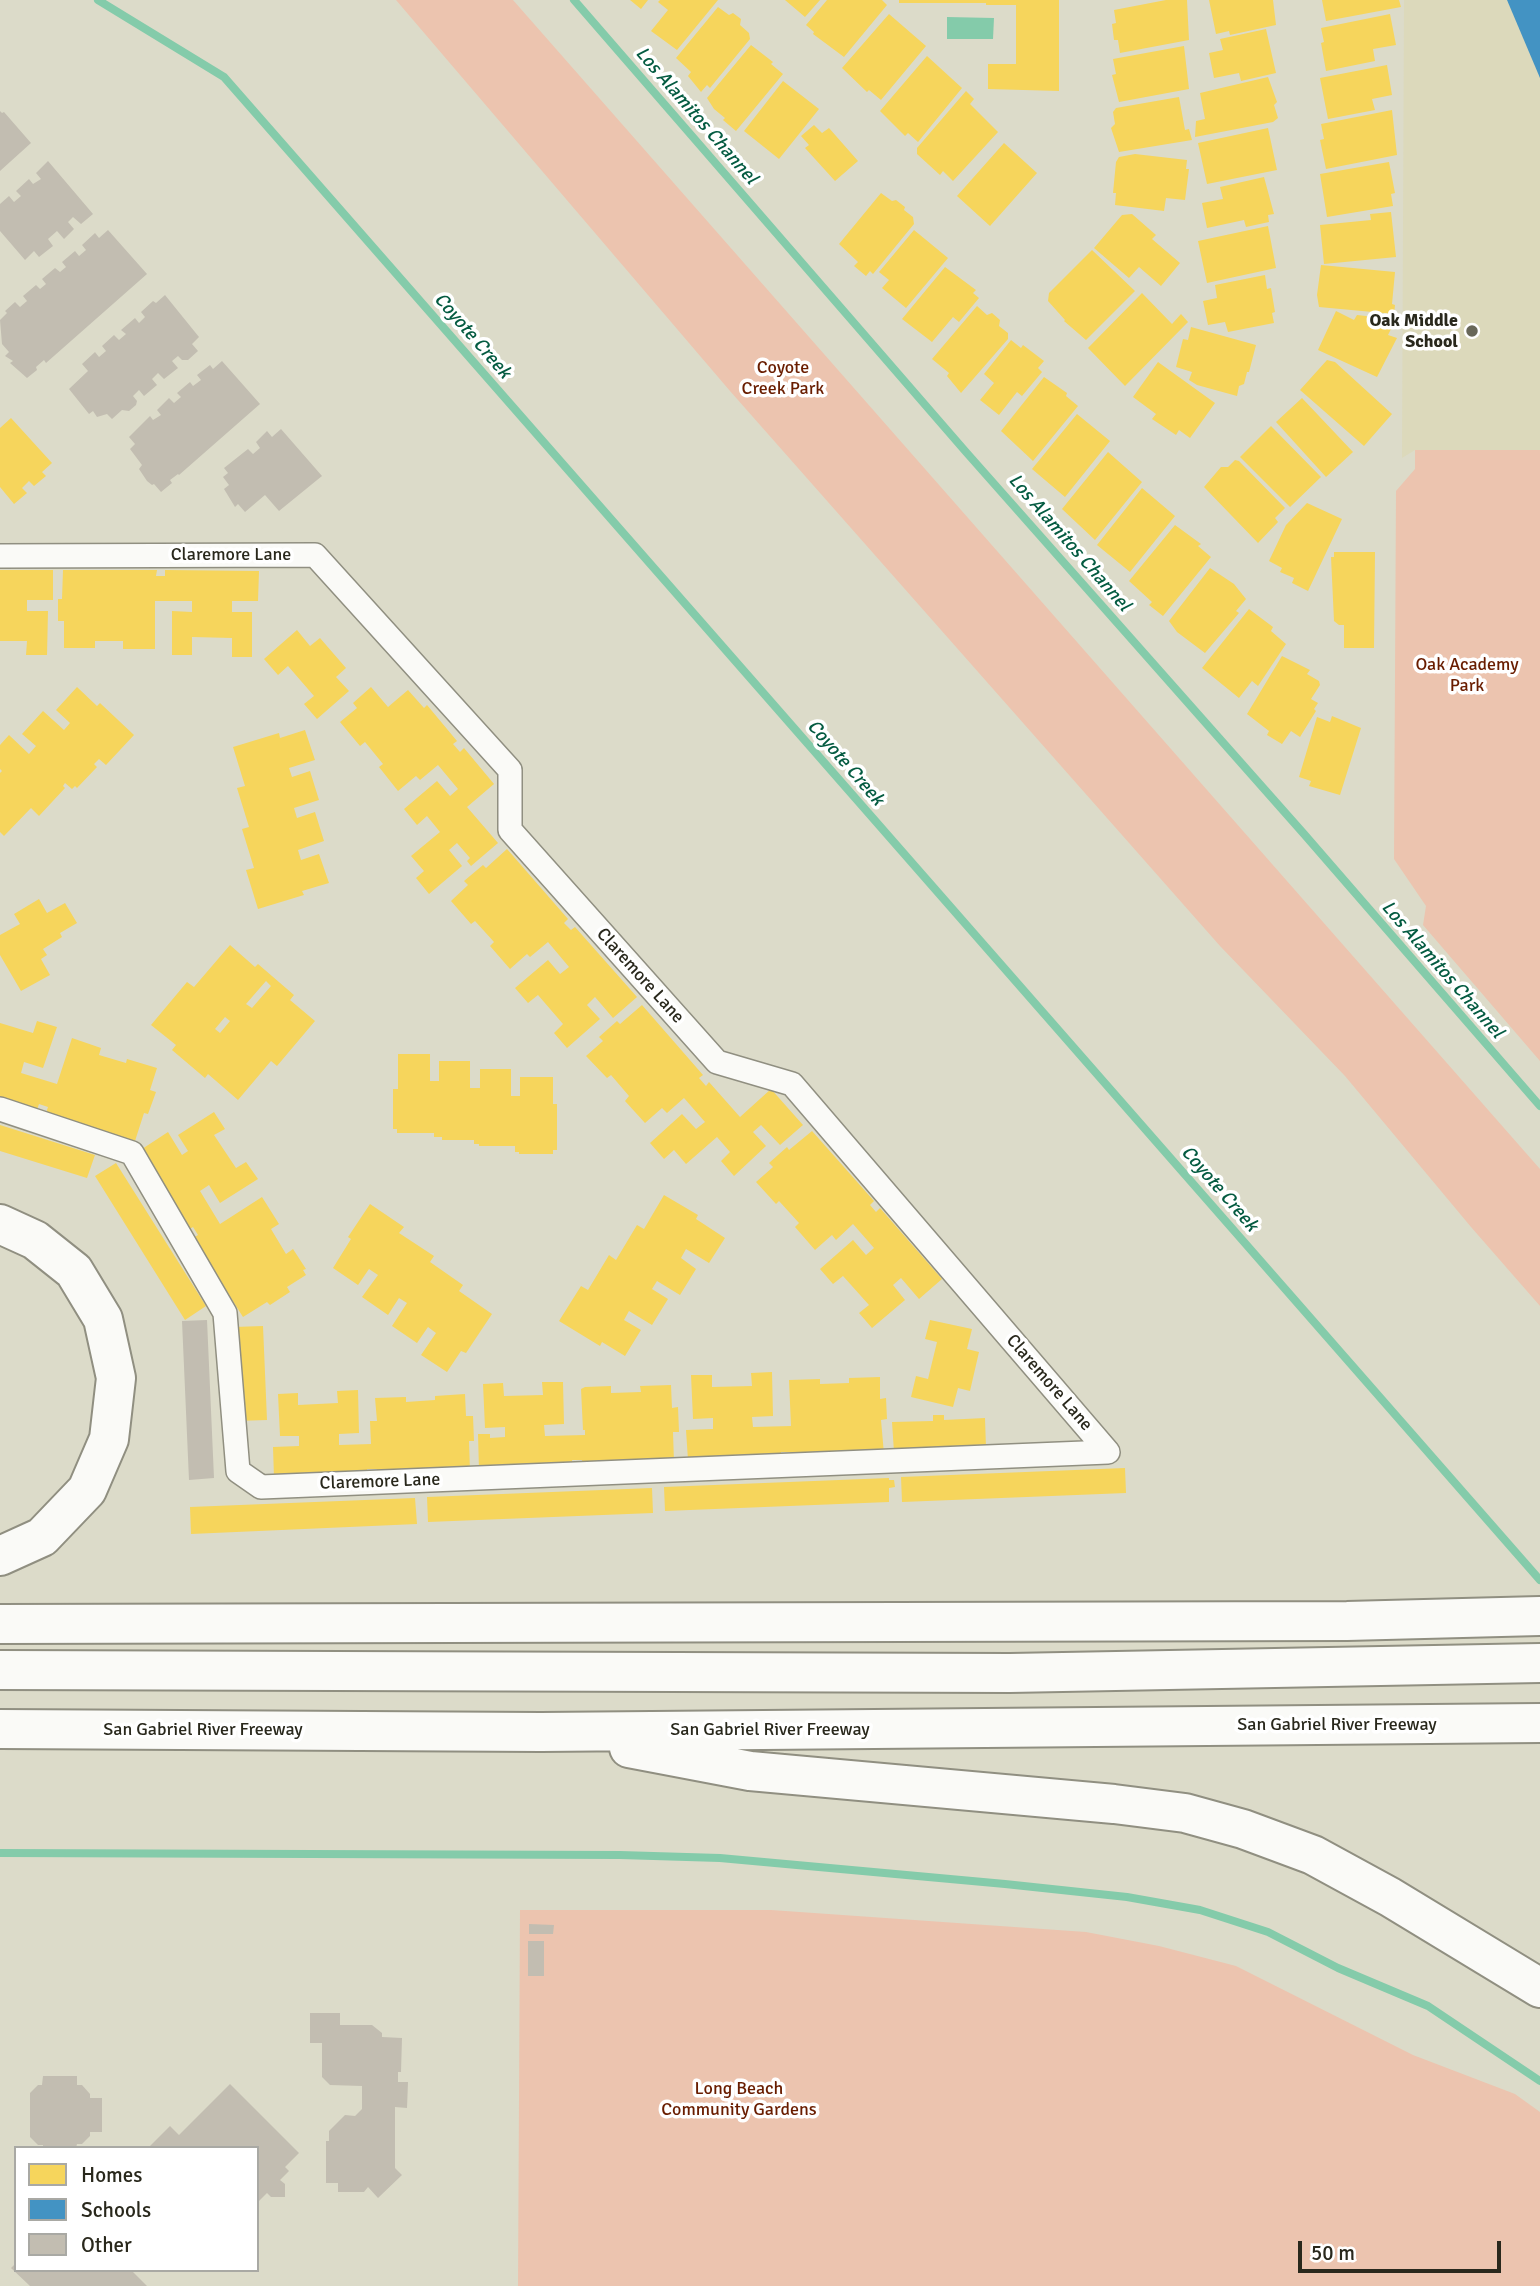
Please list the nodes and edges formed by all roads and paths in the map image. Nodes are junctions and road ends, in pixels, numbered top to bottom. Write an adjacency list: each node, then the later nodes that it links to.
1 (0, 556): 2 (street, Claremore Lane)
2 (0, 1110)
3 (0, 1224): 4 (highway)
4 (0, 1556)
5 (1540, 1616): 6 (highway)
6 (0, 1624)
7 (1540, 1663): 9 (highway)
8 (0, 1670): 9 (highway)
9 (1392, 1677): 10 (highway); 11 (highway)
10 (1540, 1685)
11 (0, 1690)
12 (1540, 1723): 14 (highway, San Gabriel River Freeway)
13 (0, 1729): 14 (highway, San Gabriel River Freeway)
14 (541, 1732): 15 (highway)
15 (1540, 1988)

